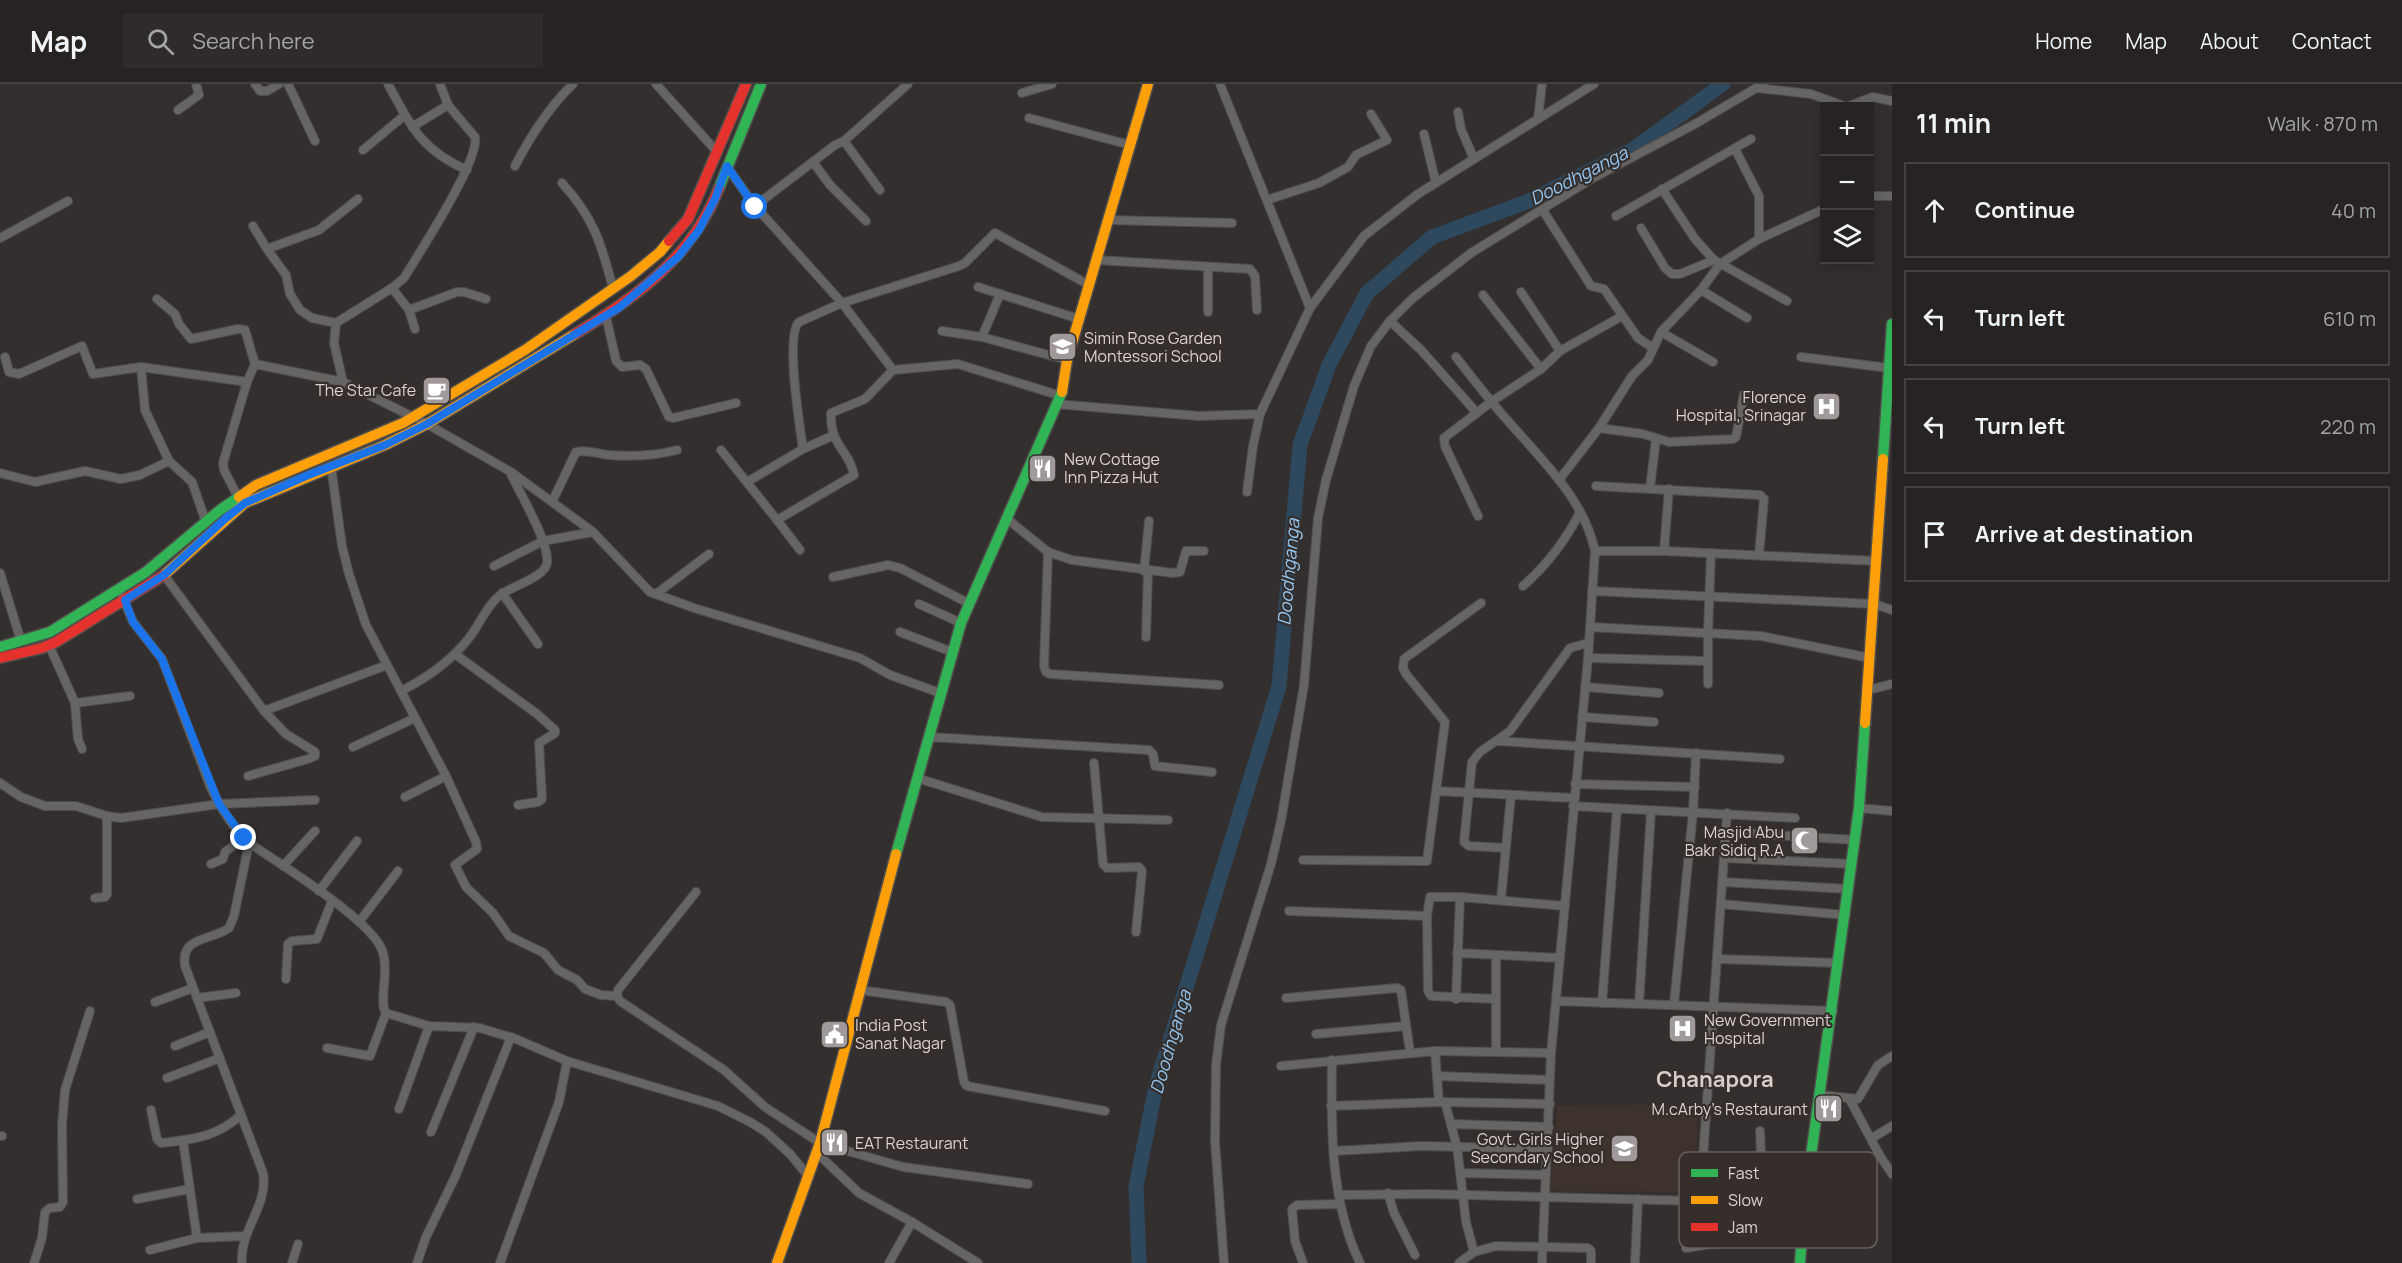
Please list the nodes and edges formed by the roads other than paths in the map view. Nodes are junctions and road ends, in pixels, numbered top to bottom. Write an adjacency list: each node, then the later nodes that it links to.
1 (196, 84): 23 (street)
2 (255, 84): 3 (street)
3 (279, 84)
4 (288, 84): 32 (street)
5 (388, 84): 26 (street)
6 (440, 84): 22 (street)
7 (573, 84): 40 (street)
8 (656, 84): 37 (street)
9 (746, 84): 37 (main road)
10 (761, 84): 41 (main road)
11 (908, 84): 33 (street)
12 (1052, 84): 18 (street)
13 (1148, 84): 34 (main road)
14 (1220, 84): 50 (street)
15 (1542, 84): 28 (street)
16 (1594, 84): 28 (street)
17 (1760, 86): 20 (street); 53 (street)
18 (1022, 93)
19 (1892, 101): 21 (street)
20 (1833, 102)
21 (1861, 102)
22 (448, 105): 29 (street); 42 (street)
23 (178, 110)
24 (1458, 112): 38 (street)
25 (1371, 114): 50 (street)
26 (405, 115): 29 (street); 36 (street)
27 (1029, 118): 34 (street)
28 (1538, 119): 38 (street)
29 (412, 127): 42 (street)
30 (1424, 134): 44 (street)
31 (1751, 139): 35 (street)
32 (315, 141)
33 (844, 141): 39 (street); 46 (street)
34 (1130, 145): 56 (main road)
35 (1736, 149): 45 (street); 62 (street)
36 (363, 150)
37 (718, 153): 70 (main road)
38 (1474, 159): 44 (street)
39 (813, 162): 52 (street); 57 (street)
40 (515, 166)
41 (727, 166): 52 (street); 83 (main road)
42 (467, 170): 69 (street)
43 (562, 183): 70 (street)
44 (1436, 183): 79 (street)
45 (1662, 189): 55 (street); 65 (street)
46 (880, 190)
47 (1874, 196): 48 (street)
48 (1892, 196)
49 (358, 199): 63 (street)
50 (1267, 200): 79 (street)
51 (68, 201): 61 (street)
52 (755, 207): 78 (street)
53 (1542, 209): 84 (street); 87 (street)
54 (1822, 210): 62 (street)
55 (1616, 216)
56 (1108, 220): 58 (street); 64 (main road)
57 (866, 221)
58 (1232, 224)
59 (253, 226): 63 (street)
60 (1641, 228): 65 (street)
61 (0, 238)
62 (1759, 239): 65 (street)
63 (267, 249): 88 (street)
64 (1096, 260): 66 (street); 67 (main road)
65 (1717, 262): 71 (street); 77 (street)
66 (1208, 267): 81 (street); 82 (street)
67 (1089, 285): 78 (street); 86 (main road)
68 (978, 286): 73 (street)
69 (392, 288): 80 (street); 88 (street)
70 (614, 288): 114 (main road)
71 (1701, 290): 85 (street); 92 (street)
72 (1521, 292): 95 (street)
73 (1000, 294): 86 (street); 93 (street)
74 (1483, 296): 104 (street)
75 (156, 298): 101 (street)
76 (486, 299): 80 (street)
77 (1787, 301)
78 (842, 303): 105 (street); 119 (street)
79 (1310, 308): 113 (street)
80 (409, 310): 90 (street)
81 (1257, 310)
82 (1208, 312)
83 (606, 316): 111 (street); 115 (main road)
84 (1622, 316): 94 (street); 95 (street)
85 (1747, 318)
86 (1078, 319): 99 (main road)
87 (1390, 321): 112 (street); 355 (street)
88 (336, 323): 107 (street)
89 (1892, 324): 103 (main road)
90 (415, 329)
91 (942, 331): 93 (street)
92 (1661, 332): 94 (street); 100 (street)
93 (982, 338): 99 (street)
94 (1653, 348): 116 (street)
95 (1560, 351): 104 (street)
96 (5, 357): 102 (street)
97 (1456, 357): 110 (street)
98 (1800, 357): 103 (street)
99 (1067, 360): 109 (main road)
100 (1713, 362)
101 (255, 364): 106 (street); 107 (street)
102 (141, 367): 106 (street); 122 (street)
103 (1889, 368): 150 (main road)
104 (1541, 369): 110 (street)
105 (893, 370): 109 (street); 117 (street)
106 (247, 382): 132 (street)
107 (343, 382): 114 (street)
108 (1744, 394): 118 (street)
109 (1059, 400): 113 (street); 136 (main road)
110 (1491, 402): 112 (street); 126 (street)
111 (736, 403)
112 (1477, 412): 135 (street)
113 (1260, 414): 131 (street)
114 (413, 418): 115 (street); 132 (main road)
115 (427, 424): 123 (main road); 124 (street)
116 (1599, 428): 118 (street); 126 (street)
117 (832, 436): 119 (street); 137 (street)
118 (1656, 439): 129 (street)
119 (803, 449): 127 (street)
120 (677, 450): 133 (street)
121 (721, 450): 127 (street)
122 (169, 461): 125 (street); 139 (street)
123 (331, 466): 154 (main road); 184 (street)
124 (511, 472): 133 (street); 141 (street)
125 (0, 473)
126 (1559, 480): 134 (street)
127 (747, 482): 137 (street)
128 (1596, 486): 129 (street)
129 (1650, 488): 130 (street)
130 (1669, 489): 143 (street); 149 (street)
131 (1247, 492)
132 (238, 497): 139 (main road)
133 (552, 502): 140 (street)
134 (1580, 512): 144 (street); 156 (street)
135 (1478, 516)
136 (1006, 518): 145 (street); 165 (main road)
137 (777, 520): 142 (street)
138 (1149, 521): 152 (street)
139 (206, 522): 157 (main road)
140 (593, 532): 141 (street); 160 (street)
141 (543, 541): 151 (street); 159 (street)
142 (801, 550)
143 (1664, 550): 144 (street); 148 (street)
144 (1594, 551): 158 (street)
145 (1048, 552): 152 (street); 187 (street)
146 (1204, 552): 152 (street)
147 (709, 554): 160 (street)
148 (1711, 554): 149 (street); 161 (street)
149 (1760, 555): 150 (street)
150 (1877, 561): 166 (main road)
151 (494, 566)
152 (1146, 571): 172 (street)
153 (0, 573): 173 (street)
154 (164, 575): 162 (main road); 195 (street)
155 (833, 577): 165 (street)
156 (1523, 586)
157 (119, 590): 162 (street); 173 (main road)
158 (1592, 591): 161 (street); 169 (street)
159 (502, 593): 175 (street); 179 (street)
160 (656, 594): 191 (street)
161 (1709, 595): 166 (street); 171 (street)
162 (125, 600): 176 (main road); 220 (street)
163 (1481, 603): 214 (street)
164 (919, 604): 168 (street)
165 (970, 604): 168 (main road)
166 (1874, 604): 167 (street); 182 (main road)
167 (1892, 610)
168 (961, 623): 178 (main road)
169 (1590, 627): 171 (street); 174 (street)
170 (900, 632): 178 (street)
171 (1708, 632): 182 (street); 183 (street)
172 (1146, 637)
173 (21, 642): 177 (main road)
174 (1588, 643): 181 (street); 200 (street)
175 (538, 644)
176 (49, 645): 180 (main road); 194 (street)
177 (0, 647)
178 (952, 652): 191 (main road)
179 (455, 654): 190 (street); 221 (street)
180 (0, 658)
181 (1588, 658): 183 (street); 188 (street)
182 (1870, 658): 189 (main road)
183 (1707, 661): 185 (street)
184 (387, 665): 190 (street); 195 (street)
185 (1708, 684)
186 (1892, 684): 189 (street)
187 (1219, 685)
188 (1585, 687): 192 (street); 196 (street)
189 (1868, 690): 222 (main road)
190 (401, 691): 197 (street)
191 (940, 693): 199 (main road)
192 (1659, 693)
193 (130, 696): 194 (street)
194 (75, 703): 203 (street)
195 (264, 711): 208 (street)
196 (1582, 717): 198 (street); 202 (street)
197 (415, 718): 201 (street); 209 (street)
198 (1654, 722)
199 (929, 737): 207 (street); 210 (main road)
200 (1498, 741): 202 (street); 215 (street)
201 (352, 747)
202 (1579, 747): 204 (street); 212 (street)
203 (82, 749)
204 (1696, 753): 205 (street); 213 (street)
205 (1780, 759)
206 (1095, 763): 230 (street)
207 (1212, 772)
208 (248, 776)
209 (446, 776): 217 (street); 268 (street)
210 (917, 778): 230 (street); 266 (main road)
211 (0, 783): 228 (street)
212 (1575, 784): 213 (street); 219 (street)
213 (1695, 787): 226 (street)
214 (1437, 791): 215 (street); 239 (street)
215 (1469, 793): 216 (street); 237 (street)
216 (1511, 795): 219 (street); 237 (street)
217 (405, 797)
218 (315, 800): 220 (street)
219 (1574, 802): 223 (street); 253 (street)
220 (219, 804): 228 (street); 235 (street)
221 (518, 805)
222 (1859, 808): 225 (street); 234 (main road)
223 (1617, 809): 224 (street); 275 (street)
224 (1651, 811): 226 (street); 276 (street)
225 (1892, 811)
226 (1693, 812): 227 (street); 277 (street)
227 (1727, 813): 229 (street); 233 (street)
228 (107, 816): 249 (street)
229 (1795, 818)
230 (1100, 819): 231 (street); 258 (street)
231 (1168, 820)
232 (315, 831): 242 (street)
233 (1726, 832): 234 (street); 238 (street)
234 (1856, 840): 241 (main road)
235 (247, 841): 240 (street); 242 (street); 265 (street)
236 (357, 841): 246 (street)
237 (1506, 848): 250 (street)
238 (1724, 858): 241 (street); 244 (street)
239 (1303, 860)
240 (211, 864)
241 (1852, 864): 245 (main road)
242 (283, 866): 246 (street)
243 (398, 871): 257 (street)
244 (1723, 882): 245 (street); 252 (street)
245 (1849, 889): 255 (main road)
246 (318, 891): 251 (street)
247 (696, 892): 268 (street)
248 (1460, 897): 250 (street); 256 (street); 259 (street)
249 (95, 898)
250 (1501, 899): 253 (street)
251 (332, 901): 257 (street); 264 (street)
252 (1721, 904): 255 (street); 262 (street)
253 (1565, 906): 261 (street)
254 (1289, 911): 256 (street)
255 (1846, 915): 263 (main road)
256 (1427, 916): 271 (street)
257 (359, 922): 281 (street)
258 (1136, 932)
259 (1457, 953): 260 (street); 271 (street)
260 (1496, 955): 261 (street); 272 (street)
261 (1560, 958): 273 (street)
262 (1718, 959): 263 (street); 278 (street)
263 (1839, 963): 280 (main road)
264 (286, 980)
265 (193, 988): 270 (street); 274 (street)
266 (860, 990): 309 (street); 319 (main road)
267 (236, 993): 270 (street)
268 (617, 996): 319 (street)
269 (1286, 998): 283 (street)
270 (197, 999): 285 (street)
271 (1456, 999): 272 (street)
272 (1496, 999): 291 (street)
273 (1556, 1001): 275 (street); 293 (street)
274 (155, 1002)
275 (1602, 1003): 276 (street)
276 (1639, 1004): 277 (street)
277 (1674, 1004): 278 (street)
278 (1714, 1006): 280 (street); 322 (street)
279 (90, 1011): 347 (street)
280 (1833, 1011): 302 (main road)
281 (386, 1013): 282 (street); 289 (street)
282 (429, 1026): 284 (street); 307 (street)
283 (1406, 1026): 286 (street); 292 (street)
284 (474, 1027): 287 (street); 315 (street)
285 (210, 1032): 288 (street); 295 (street)
286 (1316, 1034)
287 (511, 1037): 297 (street); 350 (street)
288 (175, 1046)
289 (327, 1048)
290 (1435, 1051): 291 (street); 292 (street); 299 (street)
291 (1496, 1051): 293 (street)
292 (1410, 1052): 296 (street)
293 (1551, 1053): 301 (street)
294 (1892, 1056): 303 (street)
295 (220, 1058): 300 (street); 310 (street)
296 (1332, 1060): 298 (street); 306 (street)
297 (567, 1061): 328 (street); 351 (street)
298 (1281, 1066)
299 (1437, 1076): 301 (street); 304 (street)
300 (167, 1078)
301 (1549, 1080): 305 (street)
302 (1820, 1095): 303 (street); 324 (main road)
303 (1850, 1100): 316 (street)
304 (1442, 1102): 305 (street); 306 (street); 311 (street)
305 (1550, 1104): 312 (street)
306 (1331, 1106): 321 (street)
307 (399, 1109)
308 (151, 1110): 317 (street)
309 (1105, 1111)
310 (241, 1115): 317 (street); 339 (street)
311 (1451, 1124): 312 (street); 318 (street)
312 (1550, 1126): 320 (street)
313 (1892, 1126): 316 (street)
314 (1760, 1131): 323 (street)
315 (431, 1132)
316 (1872, 1138): 326 (street)
317 (183, 1140): 330 (street)
318 (1457, 1147): 320 (street); 321 (street); 325 (street)
319 (818, 1148): 328 (main road); 329 (street); 338 (street)
320 (1548, 1149): 327 (street)
321 (1334, 1151): 335 (street)
322 (1704, 1152)
323 (1761, 1152)
324 (1812, 1152)
325 (1460, 1173): 327 (street); 332 (street)
326 (1892, 1174)
327 (1546, 1175): 333 (street)
328 (809, 1177): 352 (main road)
329 (1028, 1184)
330 (190, 1189): 334 (street); 340 (street)
331 (1388, 1193): 332 (street); 335 (street); 346 (street)
332 (1462, 1195): 333 (street); 345 (street)
333 (1545, 1198): 336 (street); 342 (street)
334 (137, 1199)
335 (1339, 1199): 356 (street); 357 (street)
336 (1638, 1199): 337 (street); 361 (street)
337 (1679, 1200)
338 (912, 1222): 353 (street); 354 (street)
339 (246, 1236): 340 (street); 348 (street)
340 (197, 1238): 344 (street)
341 (298, 1244): 349 (street)
342 (1542, 1246): 345 (street); 359 (street); 360 (street)
343 (1801, 1248): 362 (main road)
344 (150, 1250)
345 (1474, 1252): 358 (street)
346 (1415, 1255)
347 (34, 1263)
348 (242, 1263)
349 (292, 1263)
350 (417, 1263)
351 (500, 1263)
352 (777, 1263)
353 (889, 1263)
354 (978, 1263)
355 (1224, 1263)
356 (1303, 1263)
357 (1360, 1263)
358 (1459, 1263)
359 (1542, 1263)
360 (1591, 1263)
361 (1635, 1263)
362 (1800, 1263)

